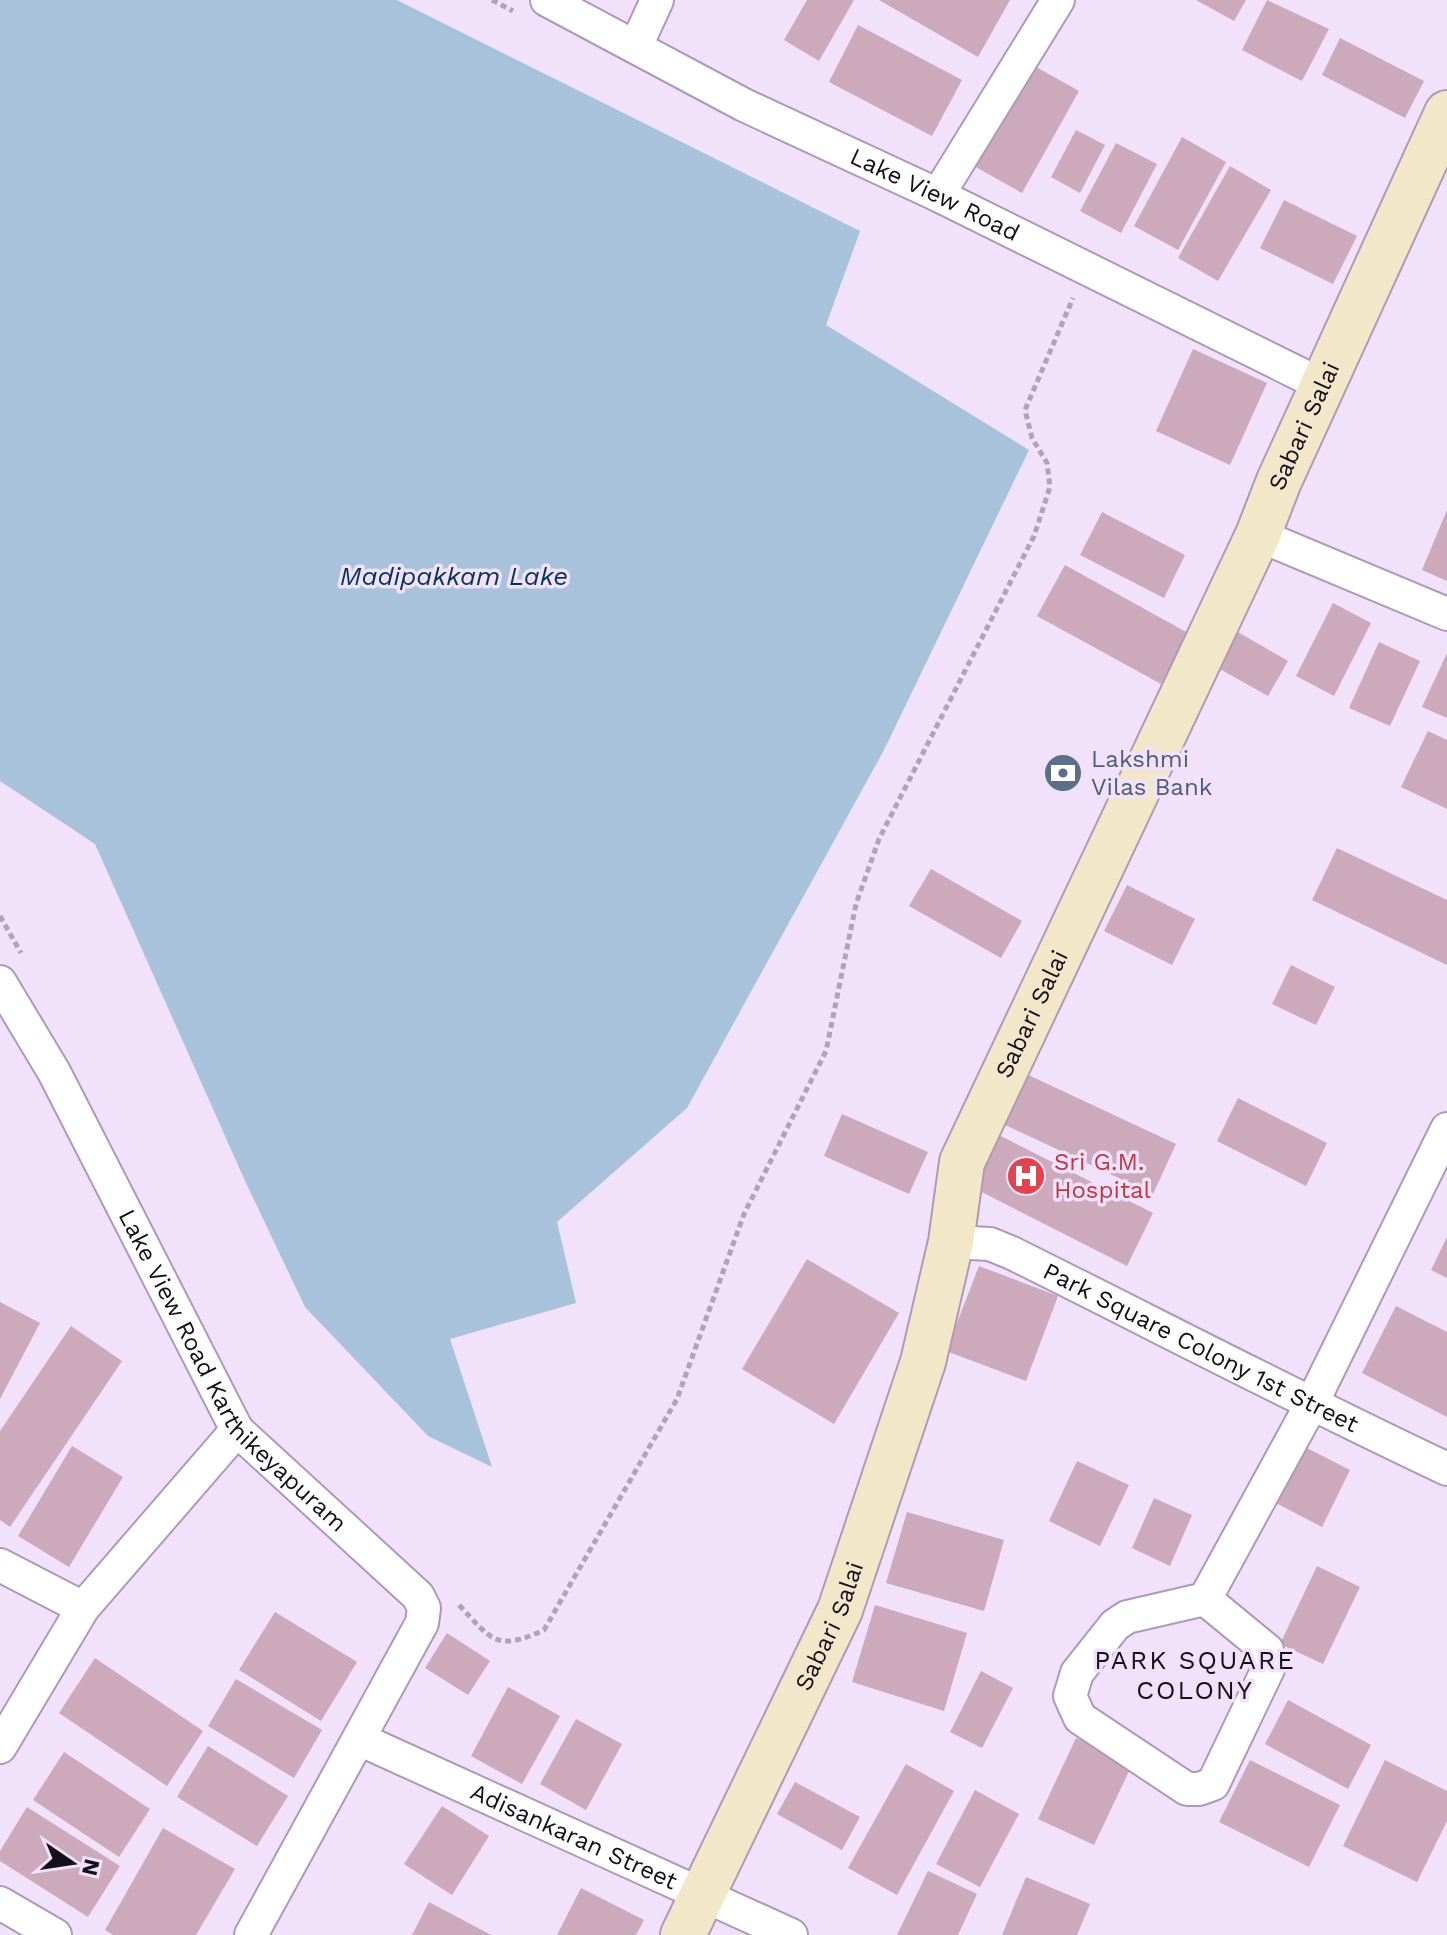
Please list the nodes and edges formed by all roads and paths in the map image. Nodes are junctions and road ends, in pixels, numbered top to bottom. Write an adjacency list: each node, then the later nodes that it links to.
1 (547, 0): 4 (street, Lake View Road)
2 (657, 0): 4 (street)
3 (1058, 0): 6 (street)
4 (636, 46): 6 (street, Lake View Road)
5 (1447, 113): 8 (main road, Sabari Salai)
6 (938, 195): 7 (street, Lake View Road)
7 (1086, 268): 8 (street, Lake View Road); 21 (path)
8 (1324, 386): 9 (main road, Sabari Salai)
9 (1258, 535): 10 (street); 15 (main road, Sabari Salai)
10 (1447, 614)
11 (0, 916): 12 (path)
12 (24, 957)
13 (0, 982): 17 (street, Lake View Road Karthikeyapuram)
14 (1447, 1129): 16 (street)
15 (951, 1242): 16 (street, Park Square Colony 1st Street); 25 (main road, Sabari Salai)
16 (1311, 1405): 18 (street, Park Square Colony 1st Street); 20 (street)
17 (237, 1430): 22 (street); 23 (street, Lake View Road Karthikeyapuram)
18 (1447, 1469)
19 (0, 1565): 22 (street)
20 (1205, 1599): 20 (street)
21 (454, 1600)
22 (83, 1608): 24 (street)
23 (359, 1739): 25 (street, Adisankaran Street); 28 (street, Lake View Road Karthikeyapuram)
24 (0, 1747)
25 (702, 1895): 29 (main road, Sabari Salai); 30 (street, Adisankaran Street)
26 (0, 1903): 27 (street)
27 (55, 1935)
28 (251, 1935)
29 (683, 1935)
30 (791, 1935)

